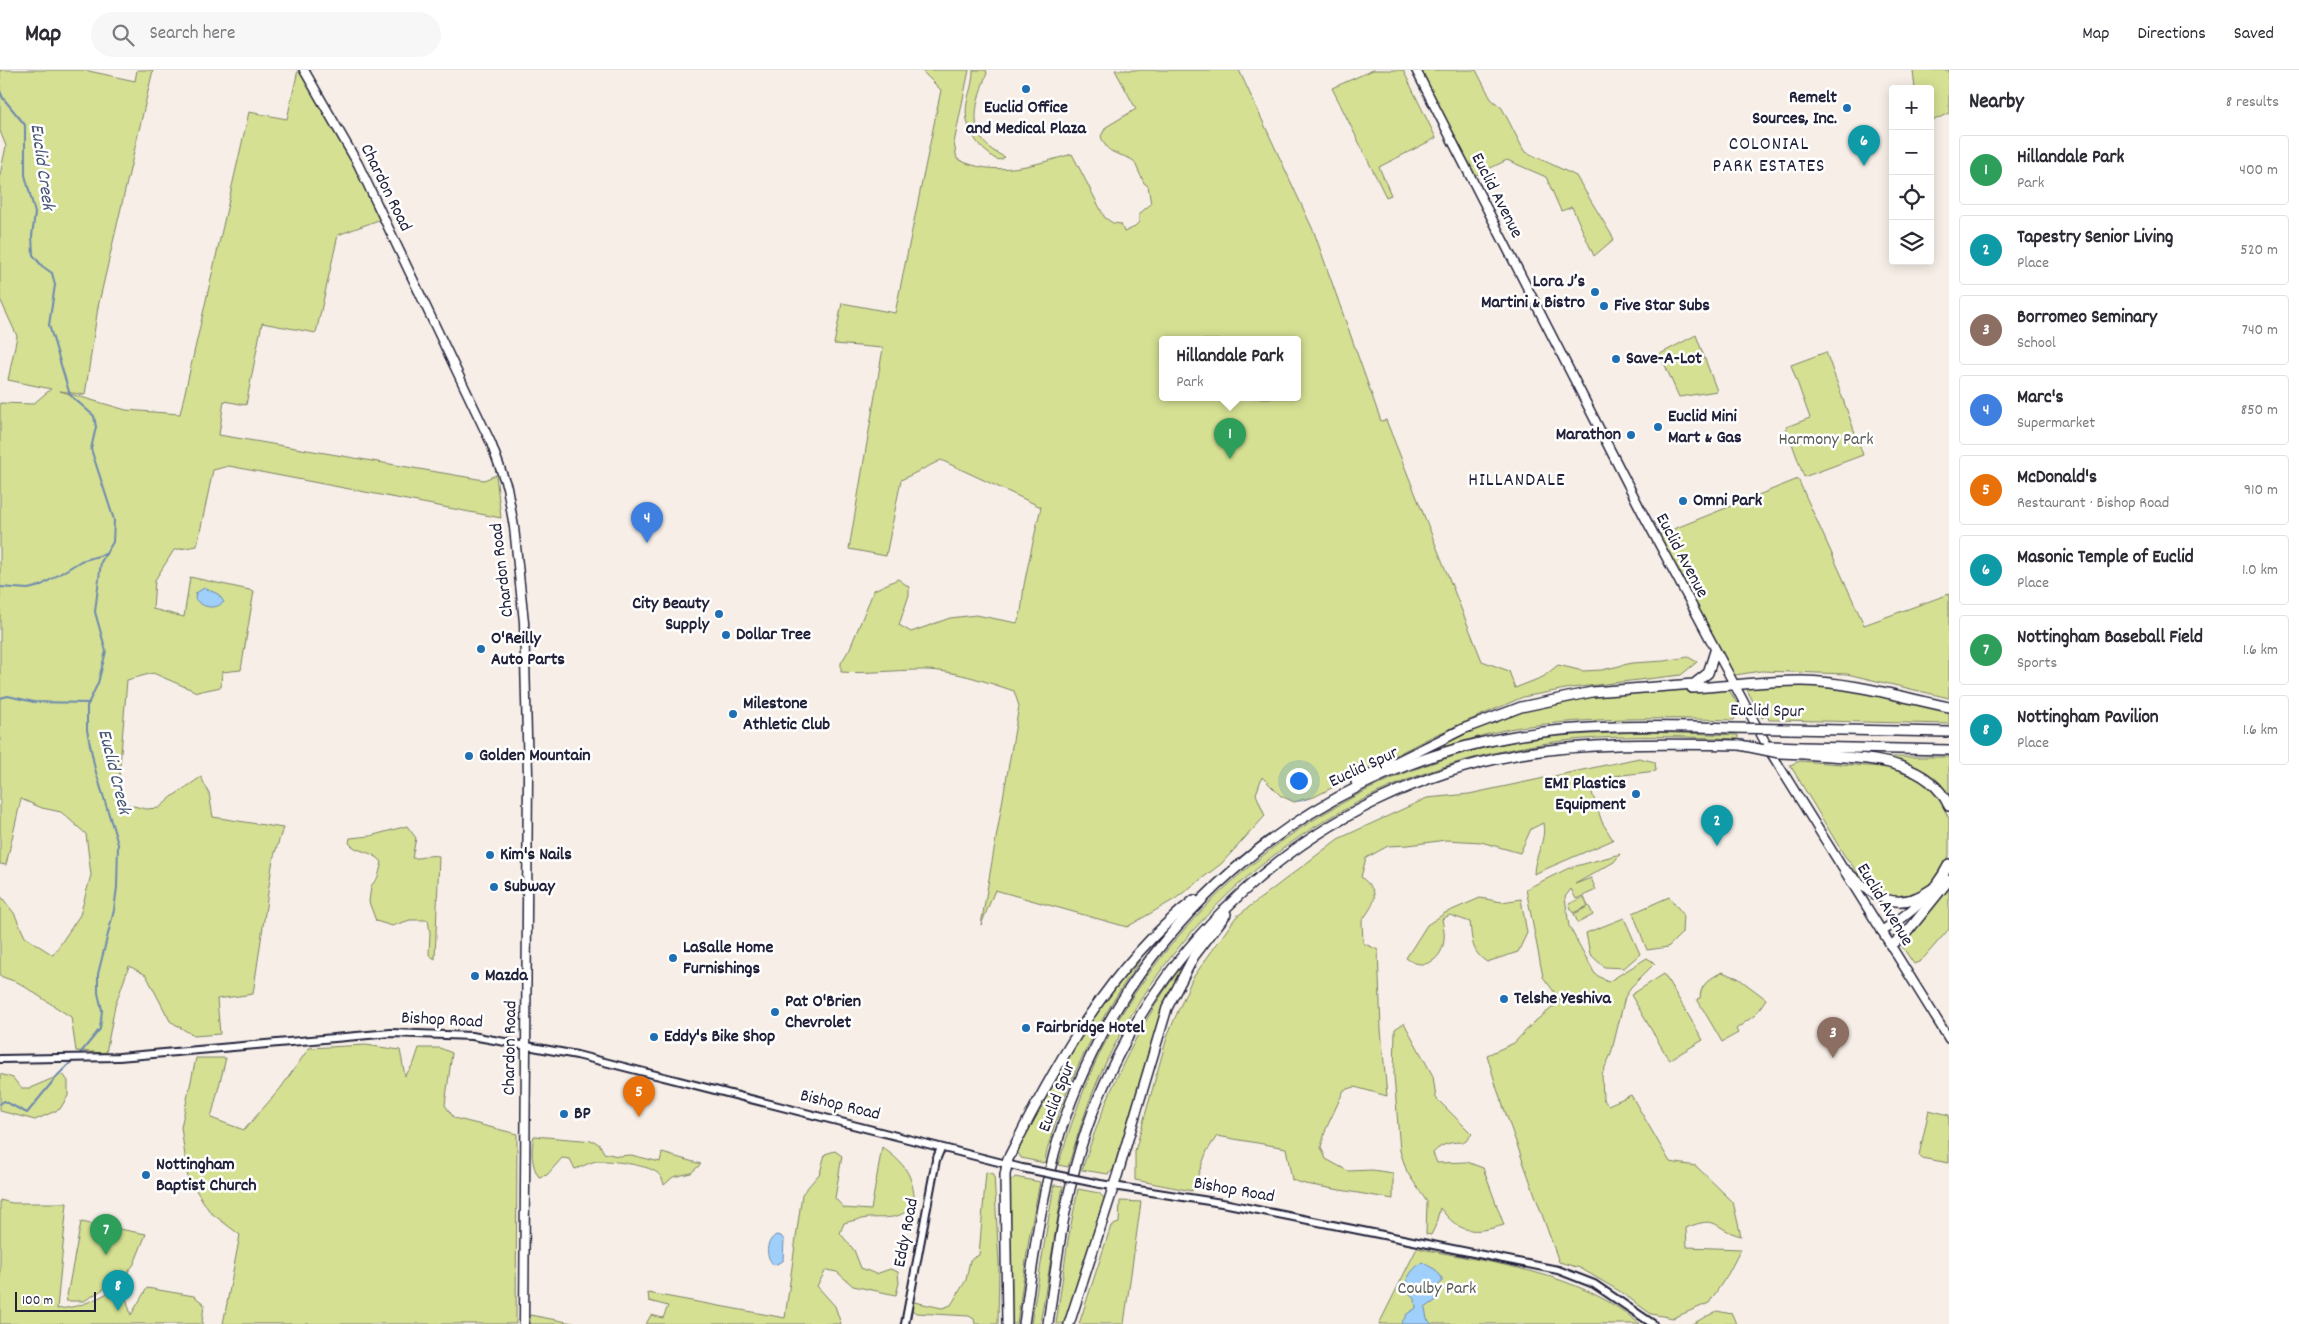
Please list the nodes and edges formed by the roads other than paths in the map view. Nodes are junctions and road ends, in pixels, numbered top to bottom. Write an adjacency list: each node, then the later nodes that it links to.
1 (304, 70): 21 (main road, Chardon Road)
2 (1416, 70): 3 (main road, Euclid Avenue)
3 (1715, 651): 4 (main road, Euclid Avenue); 5 (highway)
4 (1734, 686): 5 (highway); 6 (highway); 14 (main road, Euclid Avenue)
5 (1673, 687): 10 (highway)
6 (1949, 707)
7 (1949, 732): 10 (highway, Euclid Spur, bridge)
8 (1949, 750): 9 (highway, Euclid Spur)
9 (1803, 751): 11 (highway); 16 (highway, Euclid Spur, bridge)
10 (1330, 801): 13 (highway, Euclid Spur)
11 (1949, 806)
12 (1949, 864): 17 (highway)
13 (1232, 870): 24 (highway); 29 (highway, Euclid Spur)
14 (1845, 870): 17 (highway); 18 (main road, Euclid Avenue)
15 (1949, 880): 19 (highway)
16 (1251, 883): 25 (highway); 30 (highway, Euclid Spur)
17 (1932, 889): 18 (highway)
18 (1882, 931): 19 (main road, Euclid Avenue)
19 (1892, 946): 20 (main road, Euclid Avenue)
20 (1949, 1040)
21 (527, 1045): 22 (main road, Bishop Road); 23 (main road, Bishop Road); 26 (main road, Chardon Road)
22 (0, 1059)
23 (941, 1148): 24 (main road, Bishop Road); 27 (main road, Eddy Road)
24 (1006, 1165): 25 (main road, Bishop Road, bridge); 28 (highway)
25 (1114, 1186): 31 (highway); 32 (main road, Bishop Road)
26 (524, 1324)
27 (905, 1324)
28 (1007, 1324)
29 (1024, 1324)
30 (1048, 1324)
31 (1069, 1324)
32 (1653, 1324)

